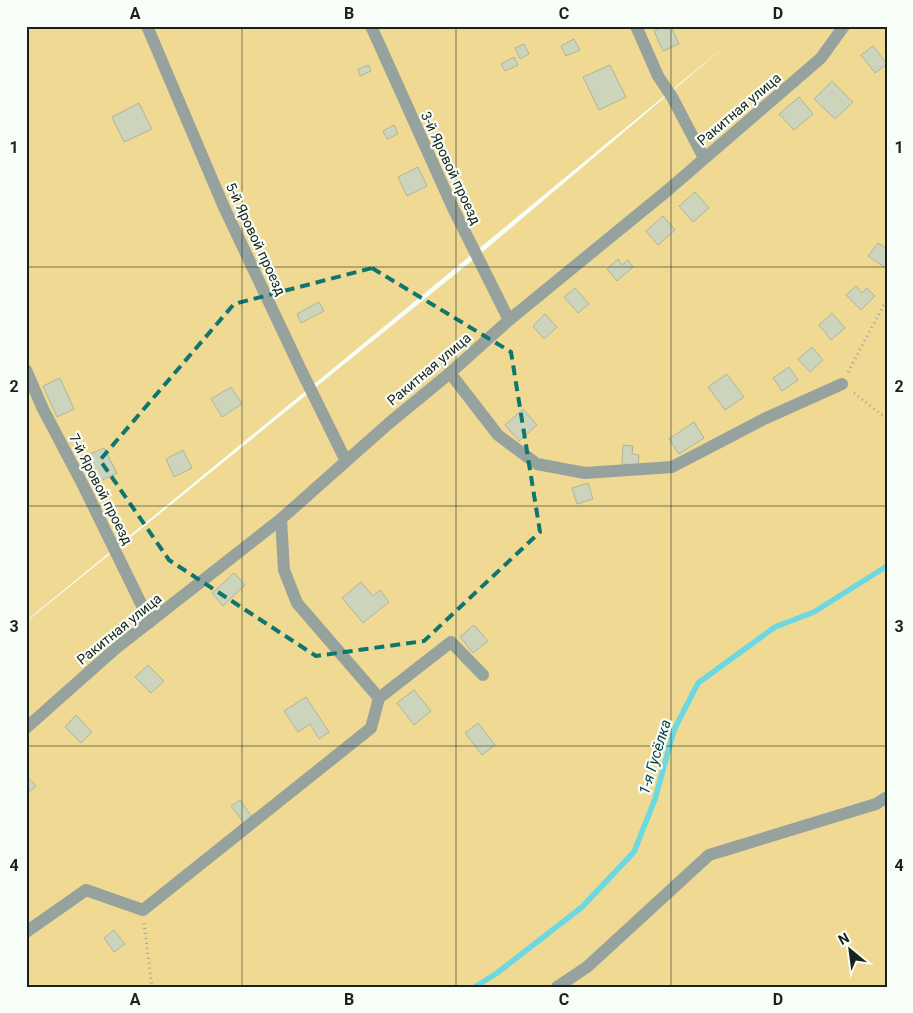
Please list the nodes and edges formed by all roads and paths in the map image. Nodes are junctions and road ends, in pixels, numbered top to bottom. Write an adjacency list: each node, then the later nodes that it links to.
1 (147, 26): 12 (street, 5-й Яровой проезд)
2 (370, 26): 7 (street, 3-й Яровой проезд)
3 (636, 26): 5 (street)
4 (844, 26): 5 (street, Ракитная улица)
5 (704, 158): 7 (street, Ракитная улица)
6 (887, 299): 10 (path)
7 (509, 320): 9 (street, Ракитная улица)
8 (26, 370): 14 (street, 7-й Яровой проезд)
9 (450, 373): 10 (street); 12 (street, Ракитная улица)
10 (842, 384): 11 (path)
11 (887, 419)
12 (346, 461): 13 (street, Ракитная улица)
13 (281, 519): 14 (street, Ракитная улица); 16 (street)
14 (150, 622): 17 (street, Ракитная улица)
15 (483, 675): 16 (street)
16 (379, 698): 19 (street)
17 (26, 728)
18 (887, 798): 22 (street)
19 (143, 910): 20 (street); 21 (path)
20 (26, 932)
21 (152, 987)
22 (557, 987)

